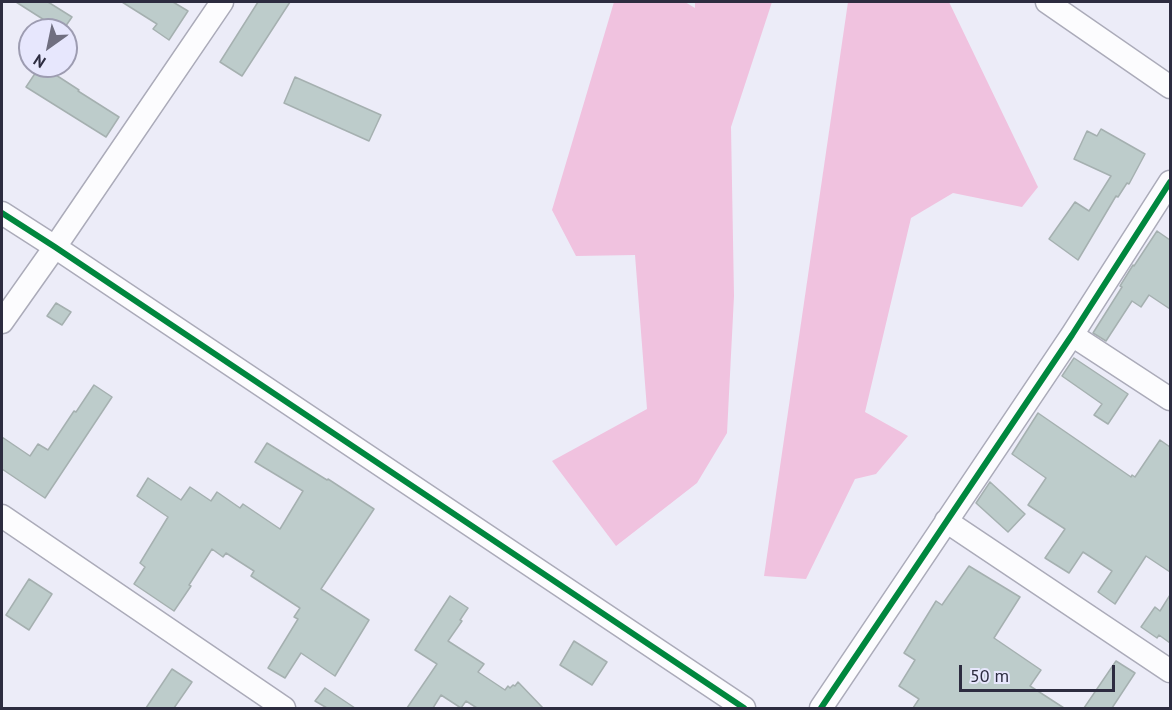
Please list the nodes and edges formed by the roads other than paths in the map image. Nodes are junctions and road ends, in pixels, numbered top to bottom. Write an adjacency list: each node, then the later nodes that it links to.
1 (222, 2): 6 (street)
2 (1047, 2): 3 (street)
3 (1170, 87)
4 (1170, 182): 8 (street)
5 (2, 213): 6 (street)
6 (55, 247): 7 (street); 14 (street)
7 (2, 322)
8 (1072, 335): 9 (street); 11 (street)
9 (1170, 399)
10 (2, 516): 13 (street)
11 (946, 521): 12 (street); 15 (street)
12 (1170, 671)
13 (284, 708)
14 (744, 708)
15 (821, 708)

